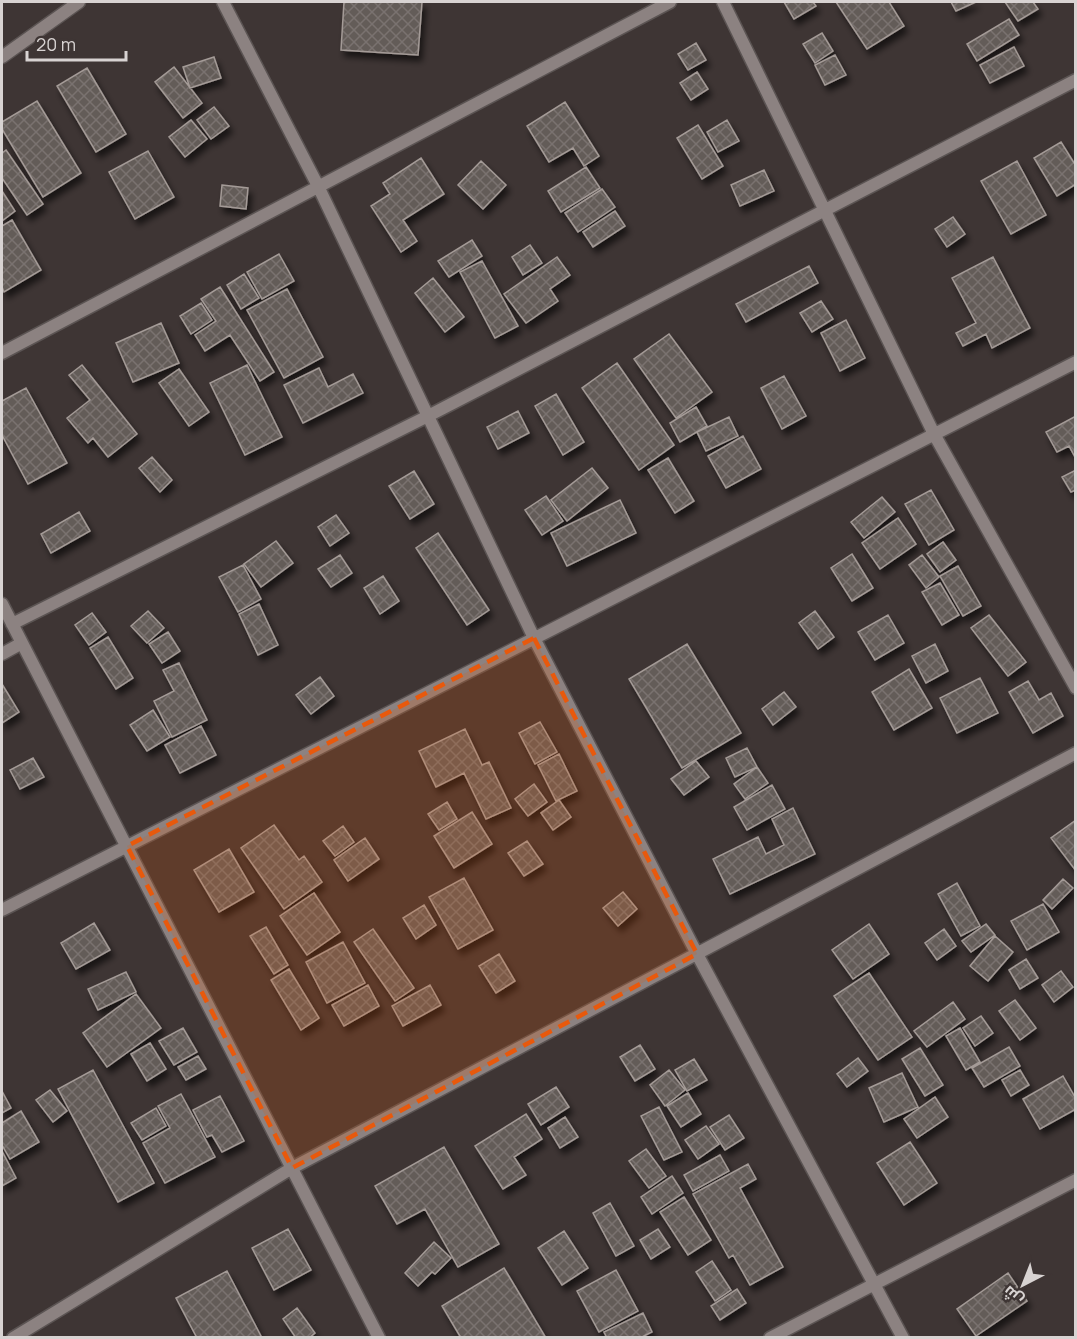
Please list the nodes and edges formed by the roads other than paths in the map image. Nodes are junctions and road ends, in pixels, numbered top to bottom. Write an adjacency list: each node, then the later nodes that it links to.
1 (78, 2): 5 (street)
2 (223, 2): 7 (street)
3 (670, 2): 7 (street)
4 (723, 2): 8 (street)
5 (2, 57)
6 (1076, 80): 8 (street)
7 (318, 186): 9 (street); 11 (street)
8 (824, 209): 11 (street); 12 (street)
9 (2, 353)
10 (1076, 362): 12 (street)
11 (428, 416): 14 (street); 15 (street)
12 (934, 434): 15 (street); 18 (street)
13 (2, 604): 14 (street)
14 (12, 624): 16 (street)
15 (534, 639): 20 (street); 22 (street)
16 (22, 643): 17 (street); 20 (street)
17 (2, 654)
18 (1076, 688)
19 (1076, 753): 22 (street)
20 (127, 846): 21 (street); 23 (street)
21 (2, 910)
22 (697, 954): 23 (street); 25 (street)
23 (292, 1168): 26 (street); 27 (street)
24 (1076, 1180): 25 (street)
25 (875, 1283): 28 (street); 29 (street)
26 (13, 1338)
27 (379, 1338)
28 (770, 1338)
29 (903, 1338)

